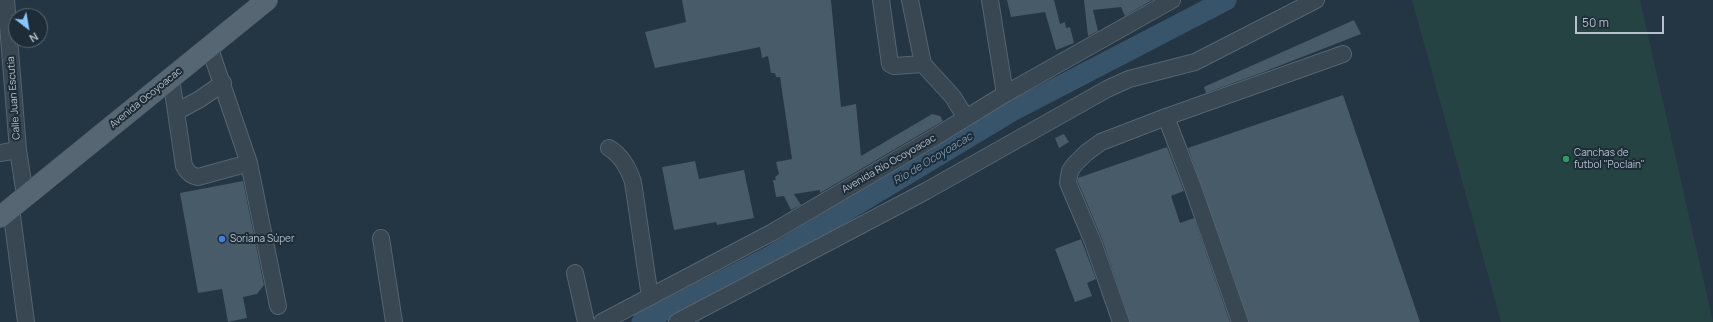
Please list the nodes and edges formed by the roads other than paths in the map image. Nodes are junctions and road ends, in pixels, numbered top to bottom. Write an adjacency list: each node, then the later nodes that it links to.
1 (6, 0): 18 (street, Calle Juan Escutia)
2 (267, 0): 8 (main road, Avenida Ocoyoacac)
3 (881, 0): 10 (street)
4 (910, 0): 10 (street)
5 (990, 0): 13 (street)
6 (1172, 0): 13 (street, Avenida Río Ocoyoacac)
7 (1316, 0): 30 (street)
8 (209, 46): 11 (main road, Avenida Ocoyoacac); 12 (street)
9 (1343, 54): 15 (street)
10 (923, 64): 16 (street)
11 (171, 78): 14 (street); 21 (main road, Avenida Ocoyoacac)
12 (223, 83): 14 (street); 20 (street)
13 (1005, 94): 16 (street, Avenida Río Ocoyoacac)
14 (176, 112): 20 (street)
15 (1166, 117): 31 (street); 32 (street)
16 (966, 118): 24 (street, Avenida Río Ocoyoacac)
17 (609, 148): 24 (street)
18 (18, 150): 19 (street); 21 (street, Calle Juan Escutia)
19 (0, 152)
20 (249, 163): 25 (street)
21 (12, 207): 26 (street, Calle Juan Escutia)
22 (380, 238): 27 (street)
23 (575, 274): 28 (street)
24 (650, 297): 29 (street, Avenida Río Ocoyoacac)
25 (278, 306)
26 (26, 322)
27 (394, 322)
28 (586, 322)
29 (602, 322)
30 (677, 322)
31 (1121, 322)
32 (1240, 322)

